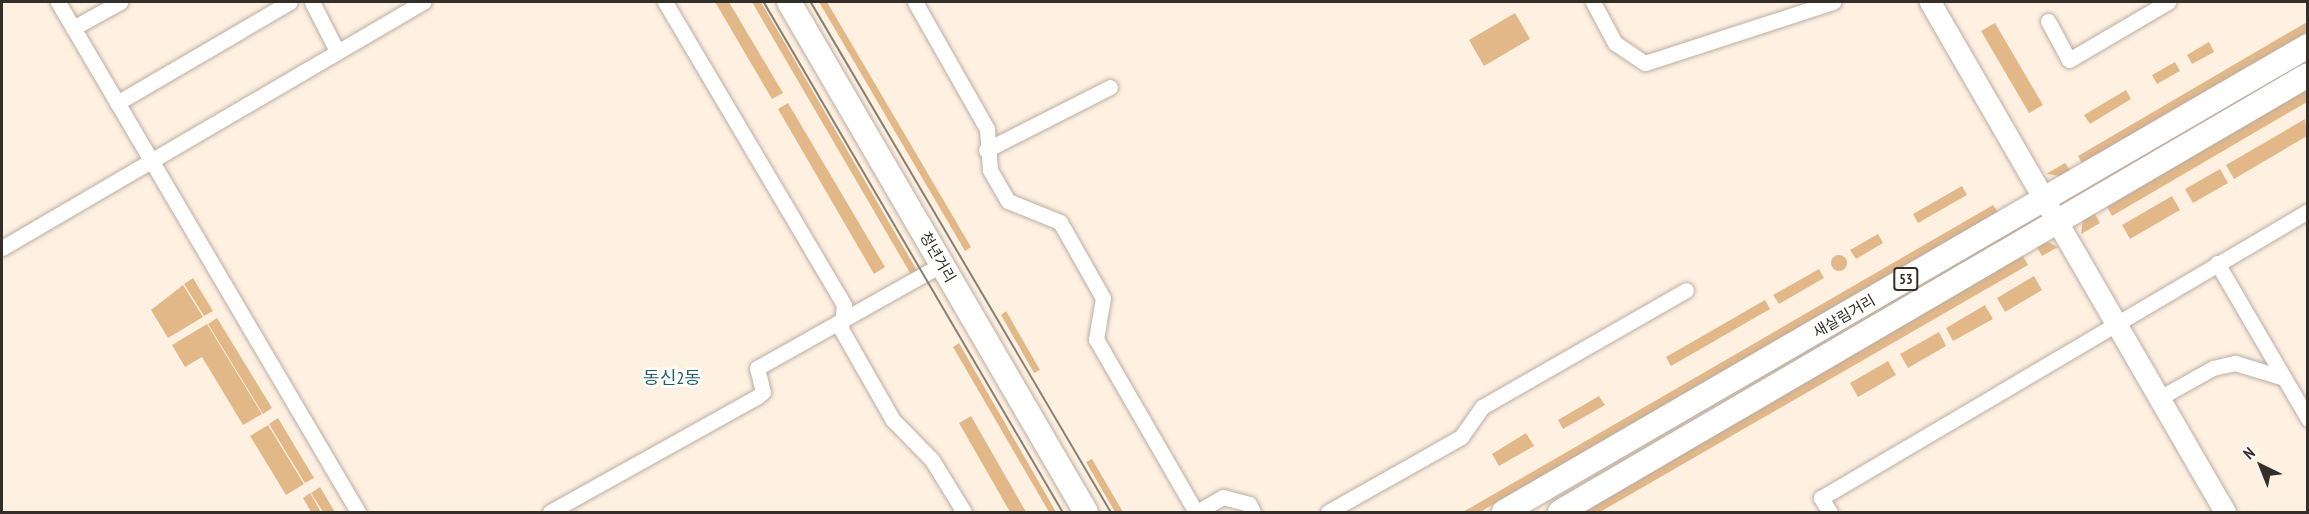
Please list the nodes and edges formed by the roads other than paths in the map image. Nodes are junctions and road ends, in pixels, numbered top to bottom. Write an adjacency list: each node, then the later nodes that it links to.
1 (58, 2): 14 (street)
2 (120, 2): 14 (street)
3 (290, 2): 19 (street)
4 (312, 2): 16 (street)
5 (423, 2): 16 (street)
6 (665, 2): 29 (street)
7 (789, 2): 27 (main road, 청년거리)
8 (915, 2): 20 (street)
9 (1593, 2): 10 (street)
10 (1833, 2)
11 (1930, 2): 22 (street)
12 (2168, 2): 13 (street)
13 (2048, 21)
14 (73, 28): 19 (street)
15 (2307, 46): 22 (main road, 새살림거리 / 53)
16 (337, 51): 21 (street)
17 (2307, 75): 24 (main road, 새살림거리 / 53)
18 (1110, 87): 20 (street)
19 (117, 104): 21 (street)
20 (986, 150): 38 (street)
21 (151, 161): 25 (street); 34 (street)
22 (2045, 198): 24 (street); 41 (main road, 새살림거리 / 53)
23 (2307, 211): 26 (street)
24 (2059, 221): 30 (street); 42 (main road, 새살림거리 / 53)
25 (2, 248)
26 (2217, 263): 30 (street); 31 (street)
27 (942, 264): 29 (street); 37 (main road, 청년거리)
28 (1686, 290): 40 (street)
29 (842, 320): 35 (street); 36 (street)
30 (2118, 321): 32 (street); 43 (street)
31 (2284, 378): 32 (street); 33 (street)
32 (2161, 397): 44 (street)
33 (2307, 419)
34 (358, 513)
35 (550, 513)
36 (964, 513)
37 (1086, 513)
38 (1197, 513): 39 (street)
39 (1254, 513)
40 (1328, 513)
41 (1504, 513)
42 (1560, 513)
43 (1830, 513)
44 (2225, 513)

